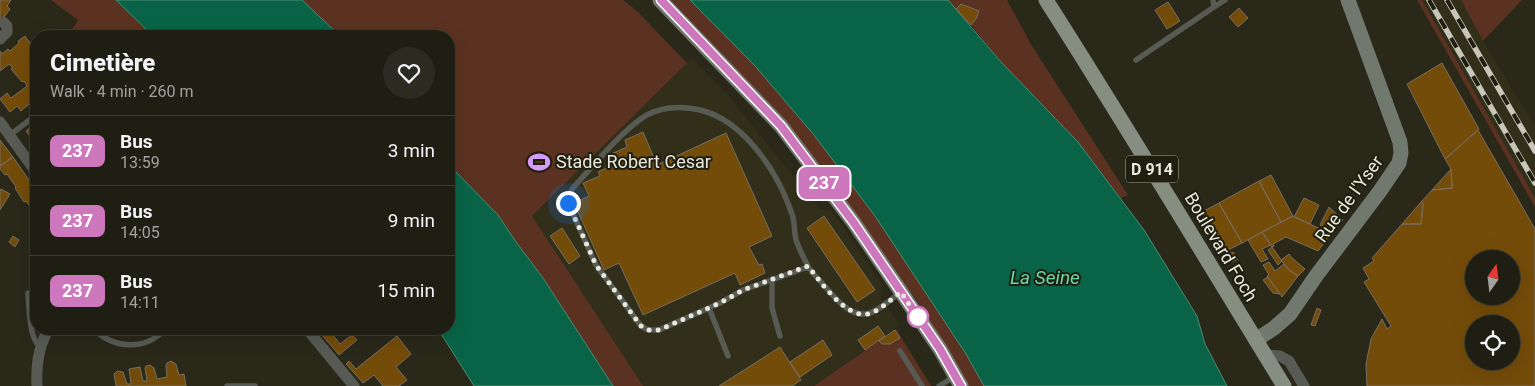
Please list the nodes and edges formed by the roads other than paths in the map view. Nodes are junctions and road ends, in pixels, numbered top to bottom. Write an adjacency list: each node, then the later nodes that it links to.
1 (660, 0): 16 (street)
2 (1046, 0): 26 (main road, Boulevard Foch / D 914)
3 (1213, 0): 6 (lane)
4 (1225, 0): 6 (lane)
5 (1348, 0): 26 (street, Rue de l'Yser)
6 (1214, 7): 9 (lane)
7 (3, 22): 8 (street)
8 (0, 39)
9 (1136, 60)
10 (30, 119): 12 (lane)
11 (0, 122): 12 (street)
12 (10, 134): 13 (street)
13 (30, 163)
14 (808, 266): 15 (lane); 16 (lane); 18 (lane)
15 (772, 279): 18 (lane); 25 (lane)
16 (901, 292): 31 (street)
17 (28, 293): 19 (lane)
18 (709, 308): 30 (lane)
19 (30, 311)
20 (33, 335): 27 (lane)
21 (46, 335): 27 (street)
22 (101, 335): 23 (lane)
23 (158, 335)
24 (311, 335): 35 (street)
25 (780, 336)
26 (1256, 340): 29 (main road, Boulevard Foch / D 914)
27 (41, 347): 32 (street)
28 (900, 351): 36 (lane)
29 (1264, 354): 38 (main road, Boulevard Foch / D 914); 39 (street)
30 (728, 356)
31 (958, 381): 37 (lane)
32 (37, 386)
33 (227, 386): 34 (lane)
34 (255, 386)
35 (354, 386)
36 (922, 386)
37 (939, 386)
38 (1284, 386)
39 (1304, 386)

